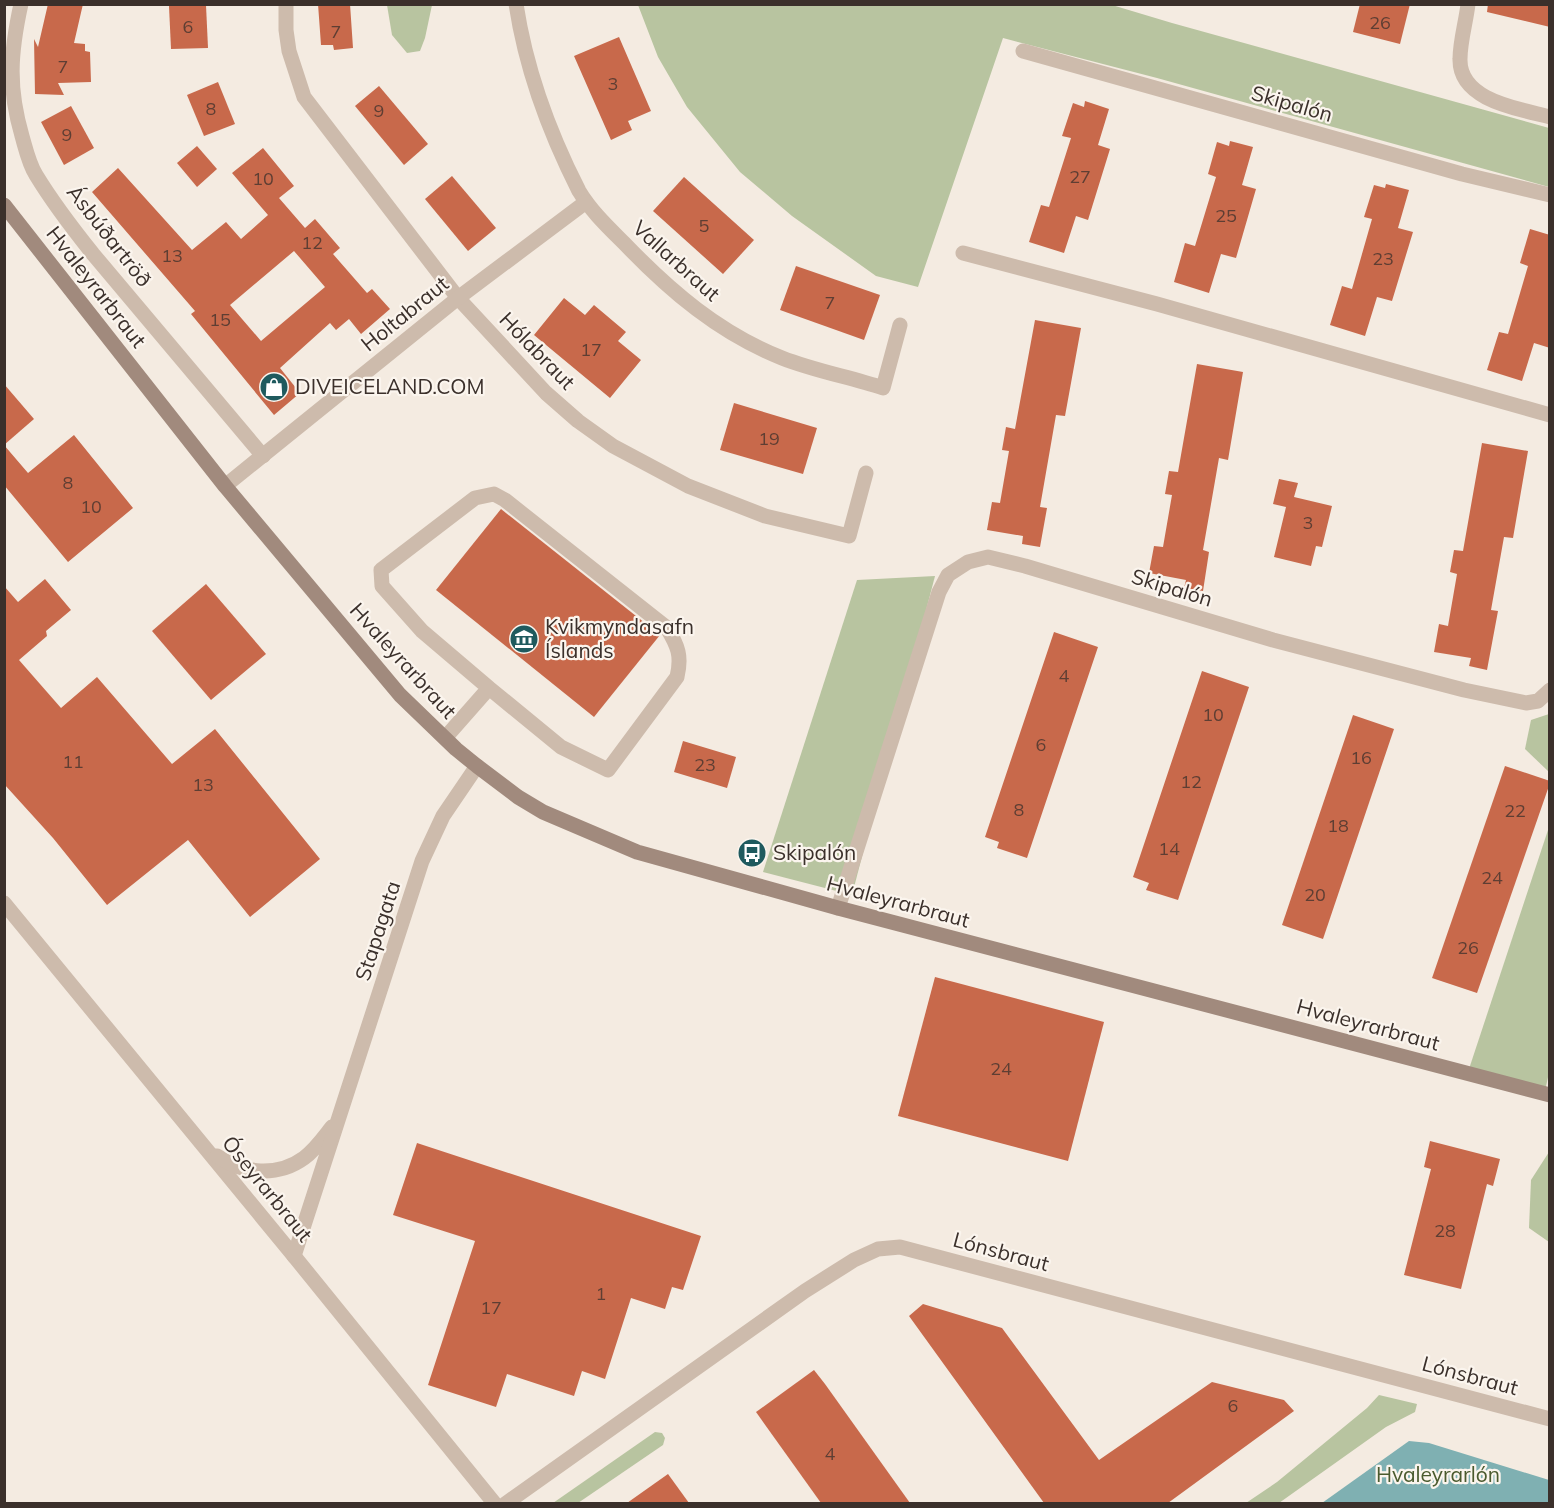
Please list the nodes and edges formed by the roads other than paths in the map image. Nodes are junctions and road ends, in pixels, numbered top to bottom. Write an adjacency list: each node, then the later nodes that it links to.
1 (21, 4): 14 (street, Ásbúðartröð)
2 (286, 4): 11 (street, Hólabraut)
3 (516, 4): 8 (street, Vallarbraut)
4 (1468, 4): 6 (street)
5 (1023, 51): 7 (street, Skipalón)
6 (1550, 117)
7 (1550, 195)
8 (586, 202): 11 (street, Holtabraut); 12 (street, Vallarbraut)
9 (4, 205): 16 (street, Hvaleyrarbraut)
10 (963, 253): 13 (street)
11 (458, 298): 14 (street, Holtabraut); 15 (street, Hólabraut)
12 (900, 325)
13 (1550, 415)
14 (263, 456): 16 (street, Holtabraut)
15 (866, 473)
16 (225, 486): 19 (street, Hvaleyrarbraut)
17 (489, 688): 17 (street); 19 (street)
18 (1550, 690): 22 (street, Skipalón)
19 (444, 738): 20 (street, Hvaleyrarbraut)
20 (477, 766): 22 (street, Hvaleyrarbraut); 24 (street, Stapagata)
21 (4, 903): 25 (street, Óseyrarbraut)
22 (838, 908): 23 (street, Hvaleyrarbraut)
23 (1550, 1095)
24 (339, 1119): 25 (street, Stapagata); 26 (street, Stapagata)
25 (205, 1147): 26 (street, Óseyrarbraut)
26 (294, 1256): 28 (street, Óseyrarbraut)
27 (1550, 1419): 29 (street, Lónsbraut)
28 (495, 1503)
29 (505, 1503)

